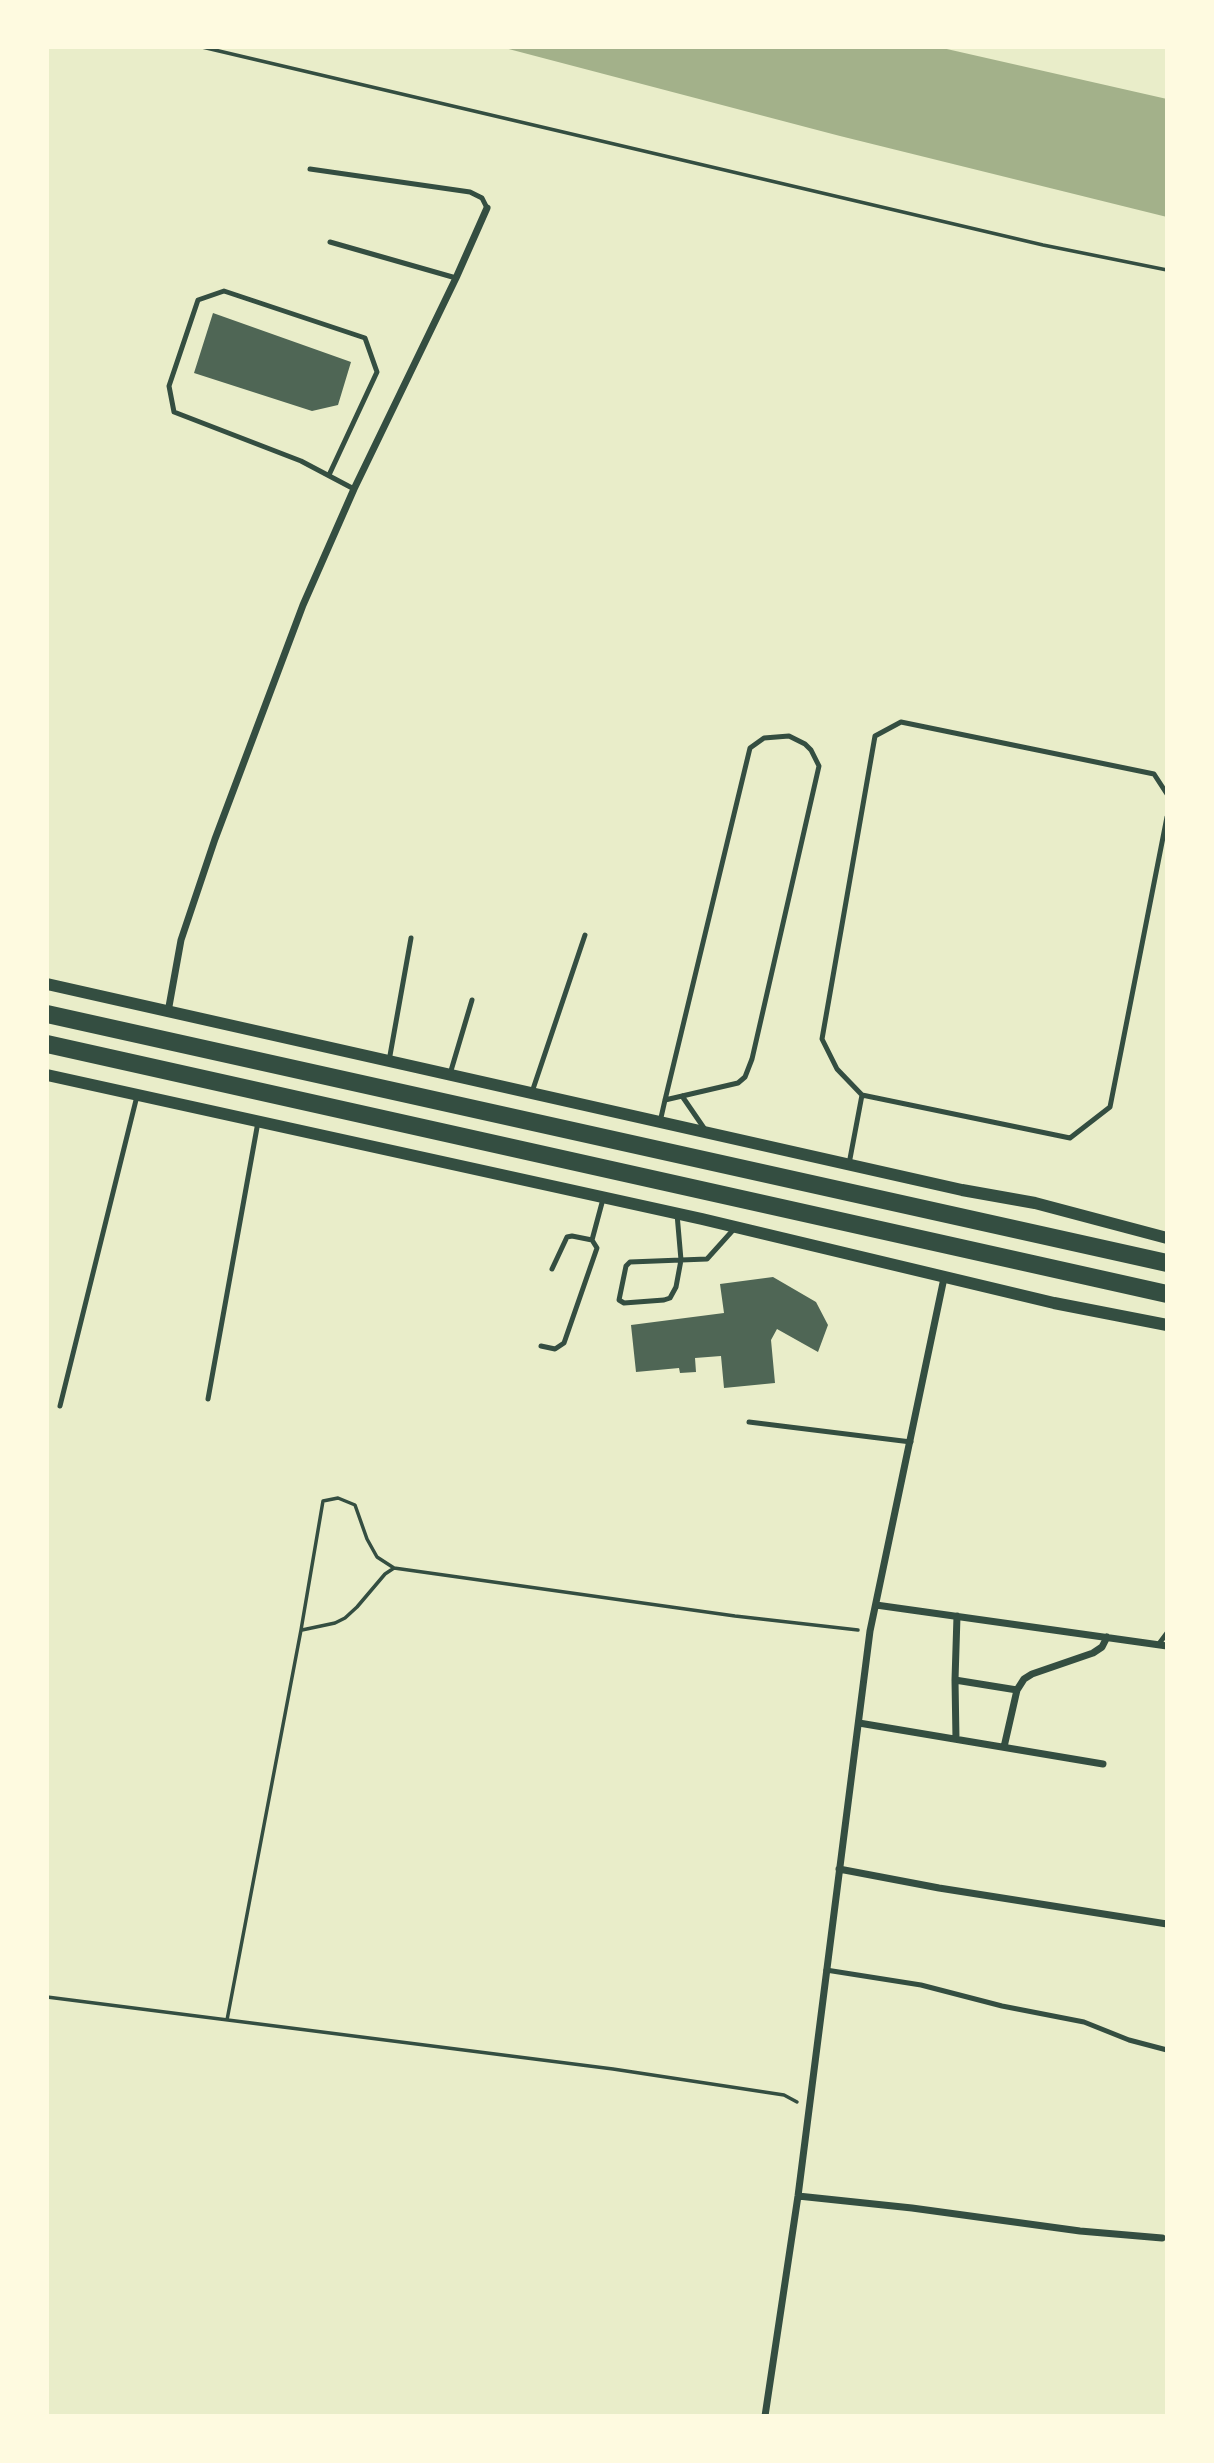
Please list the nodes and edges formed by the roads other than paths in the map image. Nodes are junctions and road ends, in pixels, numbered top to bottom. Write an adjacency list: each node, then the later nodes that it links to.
1 (310, 169): 2 (lane)
2 (487, 208): 4 (street)
3 (330, 242): 4 (lane)
4 (456, 278): 6 (street)
5 (329, 475): 5 (lane); 6 (lane)
6 (354, 489): 13 (street)
7 (1167, 794): 20 (lane)
8 (1167, 817): 20 (lane)
9 (585, 935): 19 (lane)
10 (411, 938): 16 (lane)
11 (47, 984): 13 (street)
12 (472, 1000): 17 (lane)
13 (168, 1012): 16 (street)
14 (47, 1014): 34 (main road)
15 (47, 1044): 37 (main road)
16 (389, 1061): 17 (street)
17 (450, 1074): 19 (street)
18 (47, 1075): 21 (street)
19 (532, 1093): 25 (street)
20 (862, 1095): 27 (lane)
21 (137, 1096): 24 (street); 41 (lane)
22 (682, 1096): 23 (lane); 23 (lane); 26 (lane)
23 (666, 1100): 25 (lane)
24 (258, 1122): 28 (street); 40 (lane)
25 (660, 1122): 26 (street)
26 (708, 1133): 27 (street)
27 (849, 1164): 31 (street)
28 (603, 1199): 29 (street); 32 (lane)
29 (677, 1214): 30 (street); 33 (lane)
30 (735, 1227): 33 (lane); 36 (street)
31 (1167, 1238)
32 (592, 1240): 35 (lane); 39 (lane)
33 (681, 1260): 33 (lane)
34 (1167, 1263)
35 (552, 1269)
36 (944, 1278): 38 (street); 43 (street)
37 (1167, 1294)
38 (1167, 1325)
39 (541, 1346)
40 (208, 1399)
41 (60, 1406)
42 (749, 1422): 43 (lane)
43 (911, 1442): 44 (street)
44 (876, 1605): 45 (street); 51 (street)
45 (957, 1616): 47 (street); 49 (street)
46 (1167, 1633): 48 (lane)
47 (1107, 1637): 48 (street); 50 (street)
48 (1162, 1646)
49 (955, 1680): 50 (street); 52 (street)
50 (1017, 1690): 53 (street)
51 (859, 1723): 52 (street); 55 (street)
52 (956, 1739): 53 (street)
53 (1004, 1747): 54 (street)
54 (1103, 1763)
55 (839, 1869): 56 (street); 57 (street)
56 (1167, 1924)
57 (826, 1970): 58 (lane); 59 (street)
58 (1167, 2050)
59 (798, 2196): 60 (street); 61 (street)
60 (1162, 2238)
61 (765, 2416)

